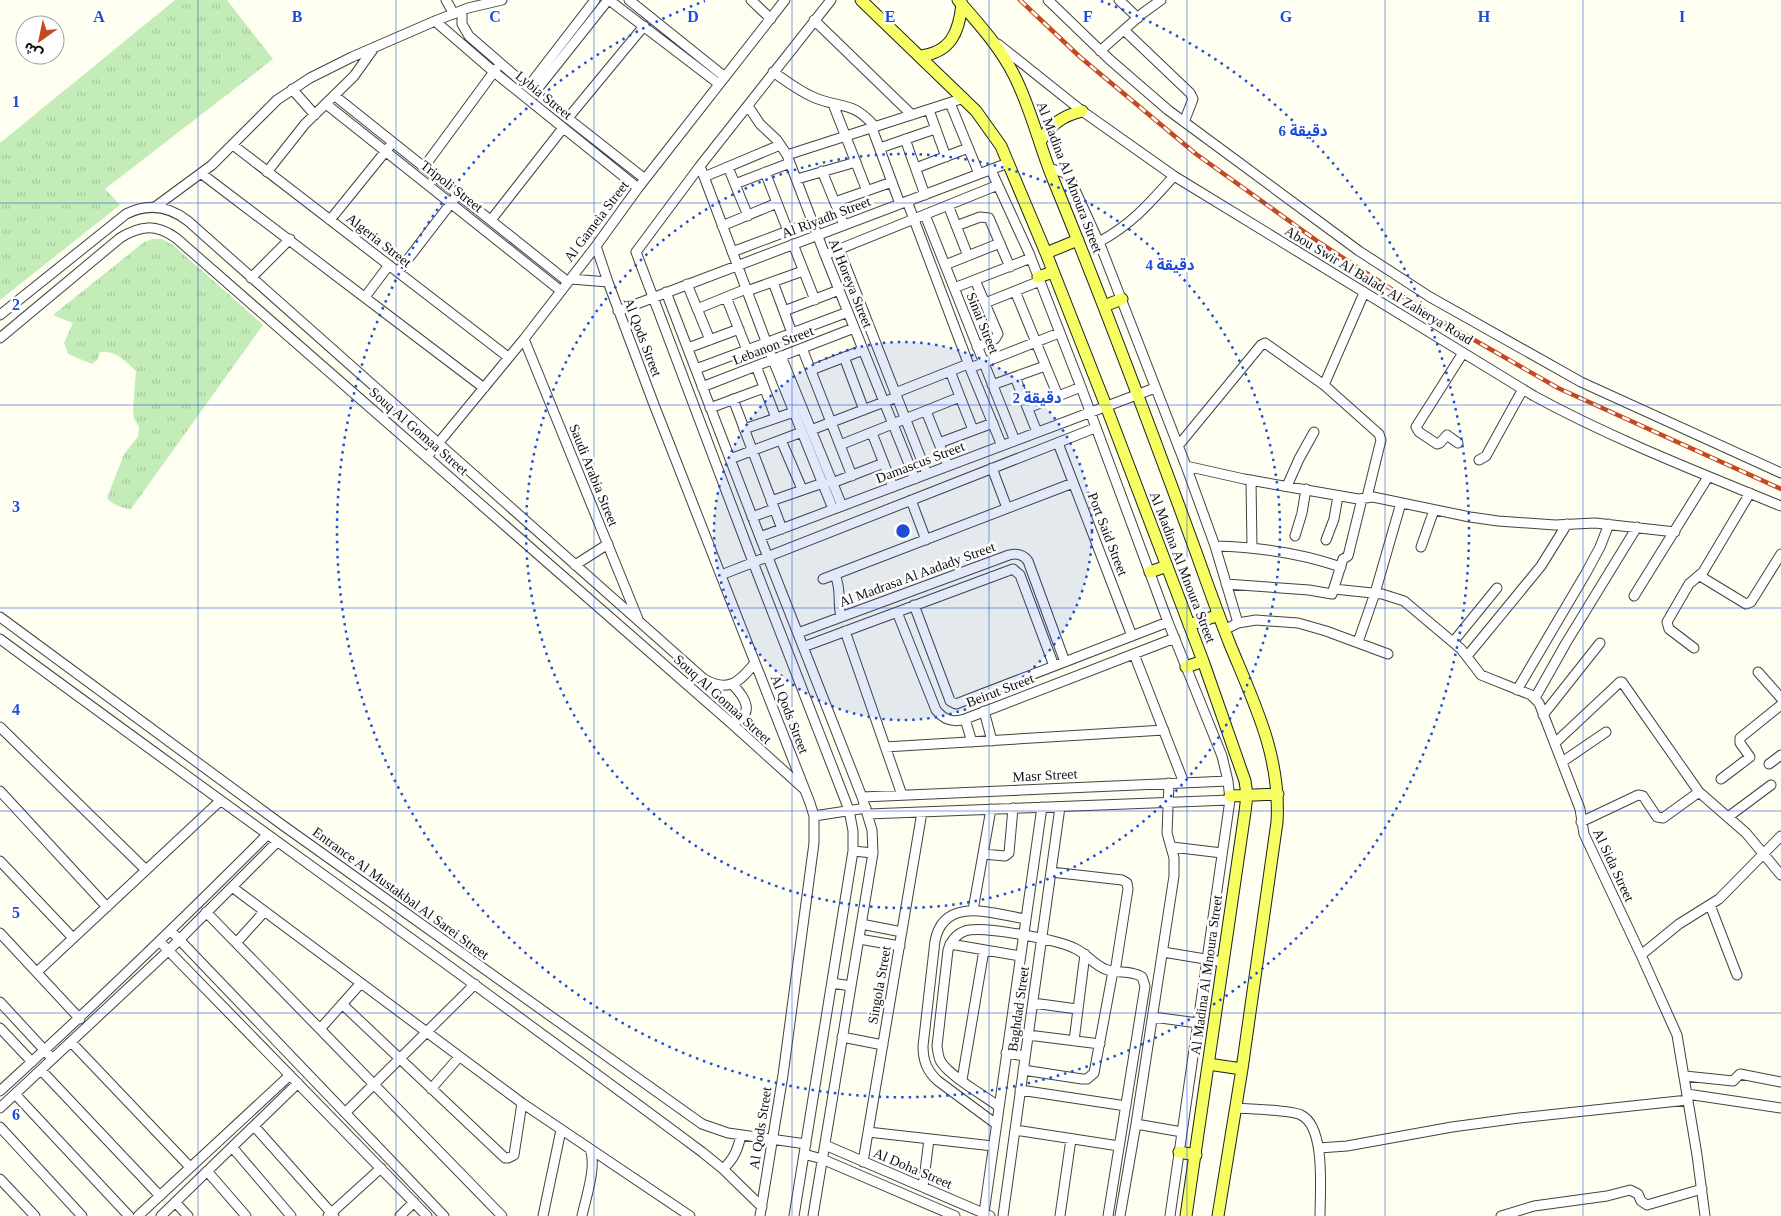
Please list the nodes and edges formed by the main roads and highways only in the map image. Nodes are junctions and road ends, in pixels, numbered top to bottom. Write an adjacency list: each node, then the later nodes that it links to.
1 (861, 0): 3 (main road, Al Madina Al Mnoura Street)
2 (960, 2): 3 (main road); 5 (main road, Al Madina Al Mnoura Street)
3 (919, 56): 7 (main road, Al Madina Al Mnoura Street)
4 (1082, 112): 5 (main road)
5 (1040, 142): 6 (main road, Al Madina Al Mnoura Street)
6 (1078, 240): 7 (main road); 11 (main road, Al Madina Al Mnoura Street)
7 (1046, 253): 8 (main road, Al Madina Al Mnoura Street)
8 (1053, 272): 9 (main road); 12 (main road, Al Madina Al Mnoura Street)
9 (1039, 279)
10 (1122, 299): 11 (main road)
11 (1104, 306): 14 (main road, Al Madina Al Mnoura Street)
12 (1167, 566): 13 (main road); 15 (main road, Al Madina Al Mnoura Street)
13 (1150, 572)
14 (1219, 615): 15 (main road); 18 (main road, Al Madina Al Mnoura Street)
15 (1189, 625): 16 (main road, Al Madina Al Mnoura Street)
16 (1203, 661): 17 (main road); 19 (main road, Al Madina Al Mnoura Street)
17 (1186, 667)
18 (1278, 794): 19 (main road); 22 (main road, Al Madina Al Mnoura Street)
19 (1247, 795): 20 (main road); 21 (main road, Al Madina Al Mnoura Street)
20 (1230, 798)
21 (1208, 1064): 22 (main road); 24 (main road, Al Madina Al Mnoura Street)
22 (1242, 1069): 26 (main road, Al Madina Al Mnoura Street)
23 (1179, 1152): 24 (main road)
24 (1196, 1155): 25 (main road, Al Madina Al Mnoura Street)
25 (1186, 1216)
26 (1218, 1216)

